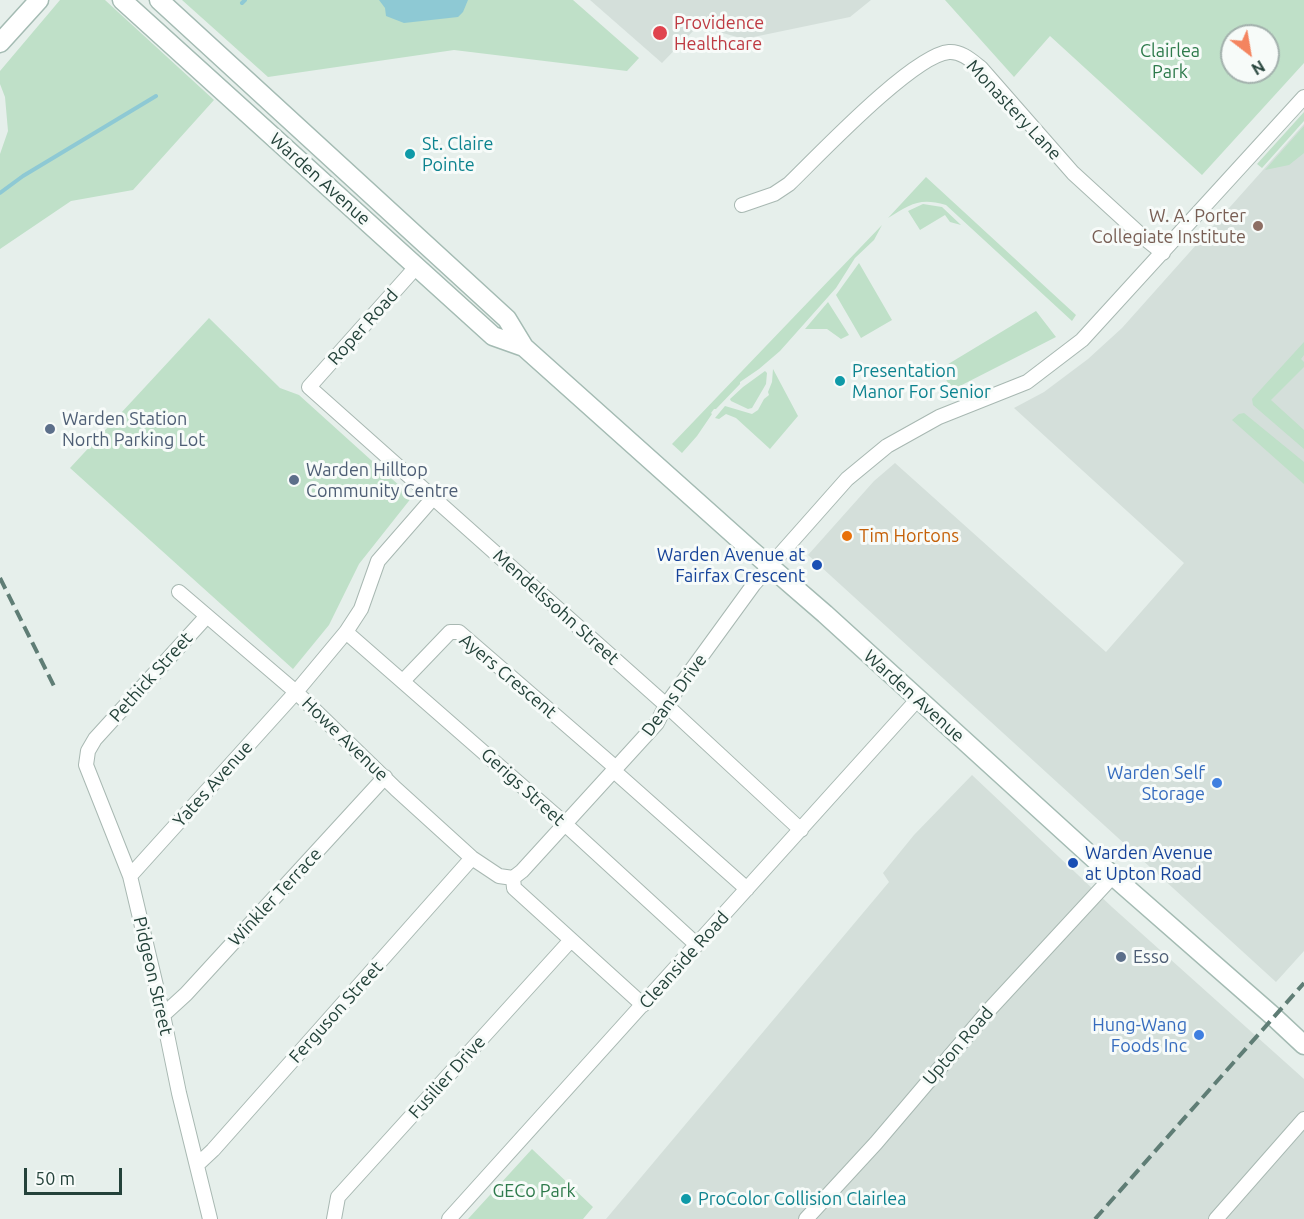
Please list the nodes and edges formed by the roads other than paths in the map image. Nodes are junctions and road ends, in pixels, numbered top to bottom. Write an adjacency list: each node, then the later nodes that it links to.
1 (39, 0): 4 (main road)
2 (122, 0): 8 (main road, Warden Avenue)
3 (159, 0): 9 (main road, Warden Avenue)
4 (0, 43)
5 (1304, 97): 7 (street, Deans Drive)
6 (742, 205): 7 (street, Monastery Lane)
7 (1163, 253): 12 (street, Deans Drive)
8 (417, 266): 9 (main road, Warden Avenue); 10 (street, Roper Road)
9 (524, 347): 12 (main road, Warden Avenue)
10 (309, 387): 11 (street, Mendelssohn Street)
11 (433, 498): 15 (street, Yates Avenue); 19 (street, Mendelssohn Street)
12 (770, 566): 18 (main road, Warden Avenue); 19 (street, Deans Drive)
13 (179, 592): 14 (street, Howe Avenue)
14 (207, 616): 17 (street, Howe Avenue); 20 (street, Pethick Street)
15 (346, 632): 16 (street, Gerigs Street); 17 (street, Yates Avenue)
16 (403, 681): 21 (street, Ayers Crescent); 23 (street, Gerigs Street)
17 (296, 692): 22 (street, Howe Avenue); 27 (street, Yates Avenue)
18 (917, 700): 24 (street, Cleanside Road); 28 (main road, Warden Avenue)
19 (666, 705): 21 (street, Deans Drive); 24 (street, Mendelssohn Street)
20 (95, 739): 27 (street, Pidgeon Street)
21 (615, 770): 23 (street, Deans Drive); 29 (street, Ayers Crescent)
22 (385, 777): 25 (street, Howe Avenue); 33 (street, Winkler Terrace)
23 (565, 825): 26 (street, Deans Drive); 31 (street, Gerigs Street)
24 (801, 830): 29 (street, Cleanside Road)
25 (472, 858): 26 (street, Howe Avenue); 36 (street, Ferguson Street)
26 (518, 874): 30 (street)
27 (130, 876): 33 (street, Pidgeon Street)
28 (1113, 876): 34 (main road, Warden Avenue); 40 (street, Upton Road)
29 (747, 889): 31 (street, Cleanside Road)
30 (571, 939): 32 (street); 38 (street, Fusilier Drive)
31 (697, 945): 32 (street, Cleanside Road)
32 (642, 1005): 39 (street, Cleanside Road)
33 (163, 1015): 36 (street, Pidgeon Street)
34 (1304, 1046)
35 (1304, 1119): 41 (street)
36 (197, 1165): 37 (street, Pidgeon Street)
37 (210, 1219)
38 (334, 1219)
39 (450, 1219)
40 (806, 1219)
41 (1216, 1219)

